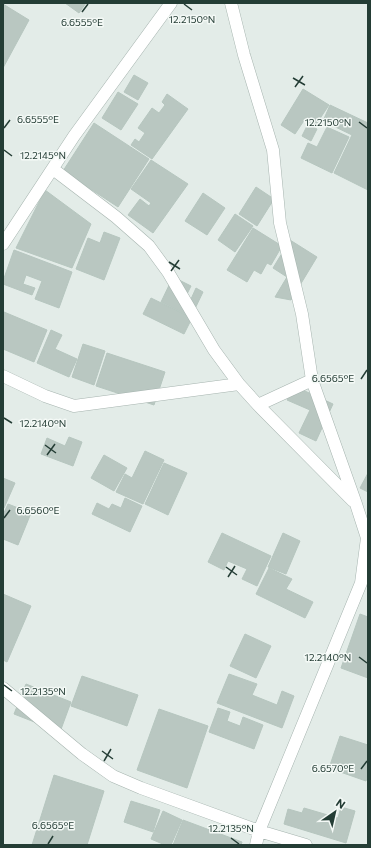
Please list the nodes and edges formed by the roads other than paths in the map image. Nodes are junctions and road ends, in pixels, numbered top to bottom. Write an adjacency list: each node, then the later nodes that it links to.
1 (171, 3): 3 (street)
2 (231, 3): 6 (street)
3 (53, 169): 4 (street); 7 (street)
4 (3, 244)
5 (3, 376): 7 (street)
6 (312, 380): 8 (street); 9 (street)
7 (239, 384): 8 (street)
8 (258, 405): 9 (street)
9 (356, 504): 10 (street); 12 (street)
10 (368, 514)
11 (3, 688): 12 (street)
12 (259, 831): 13 (street); 14 (street)
13 (256, 845)
14 (306, 845)

